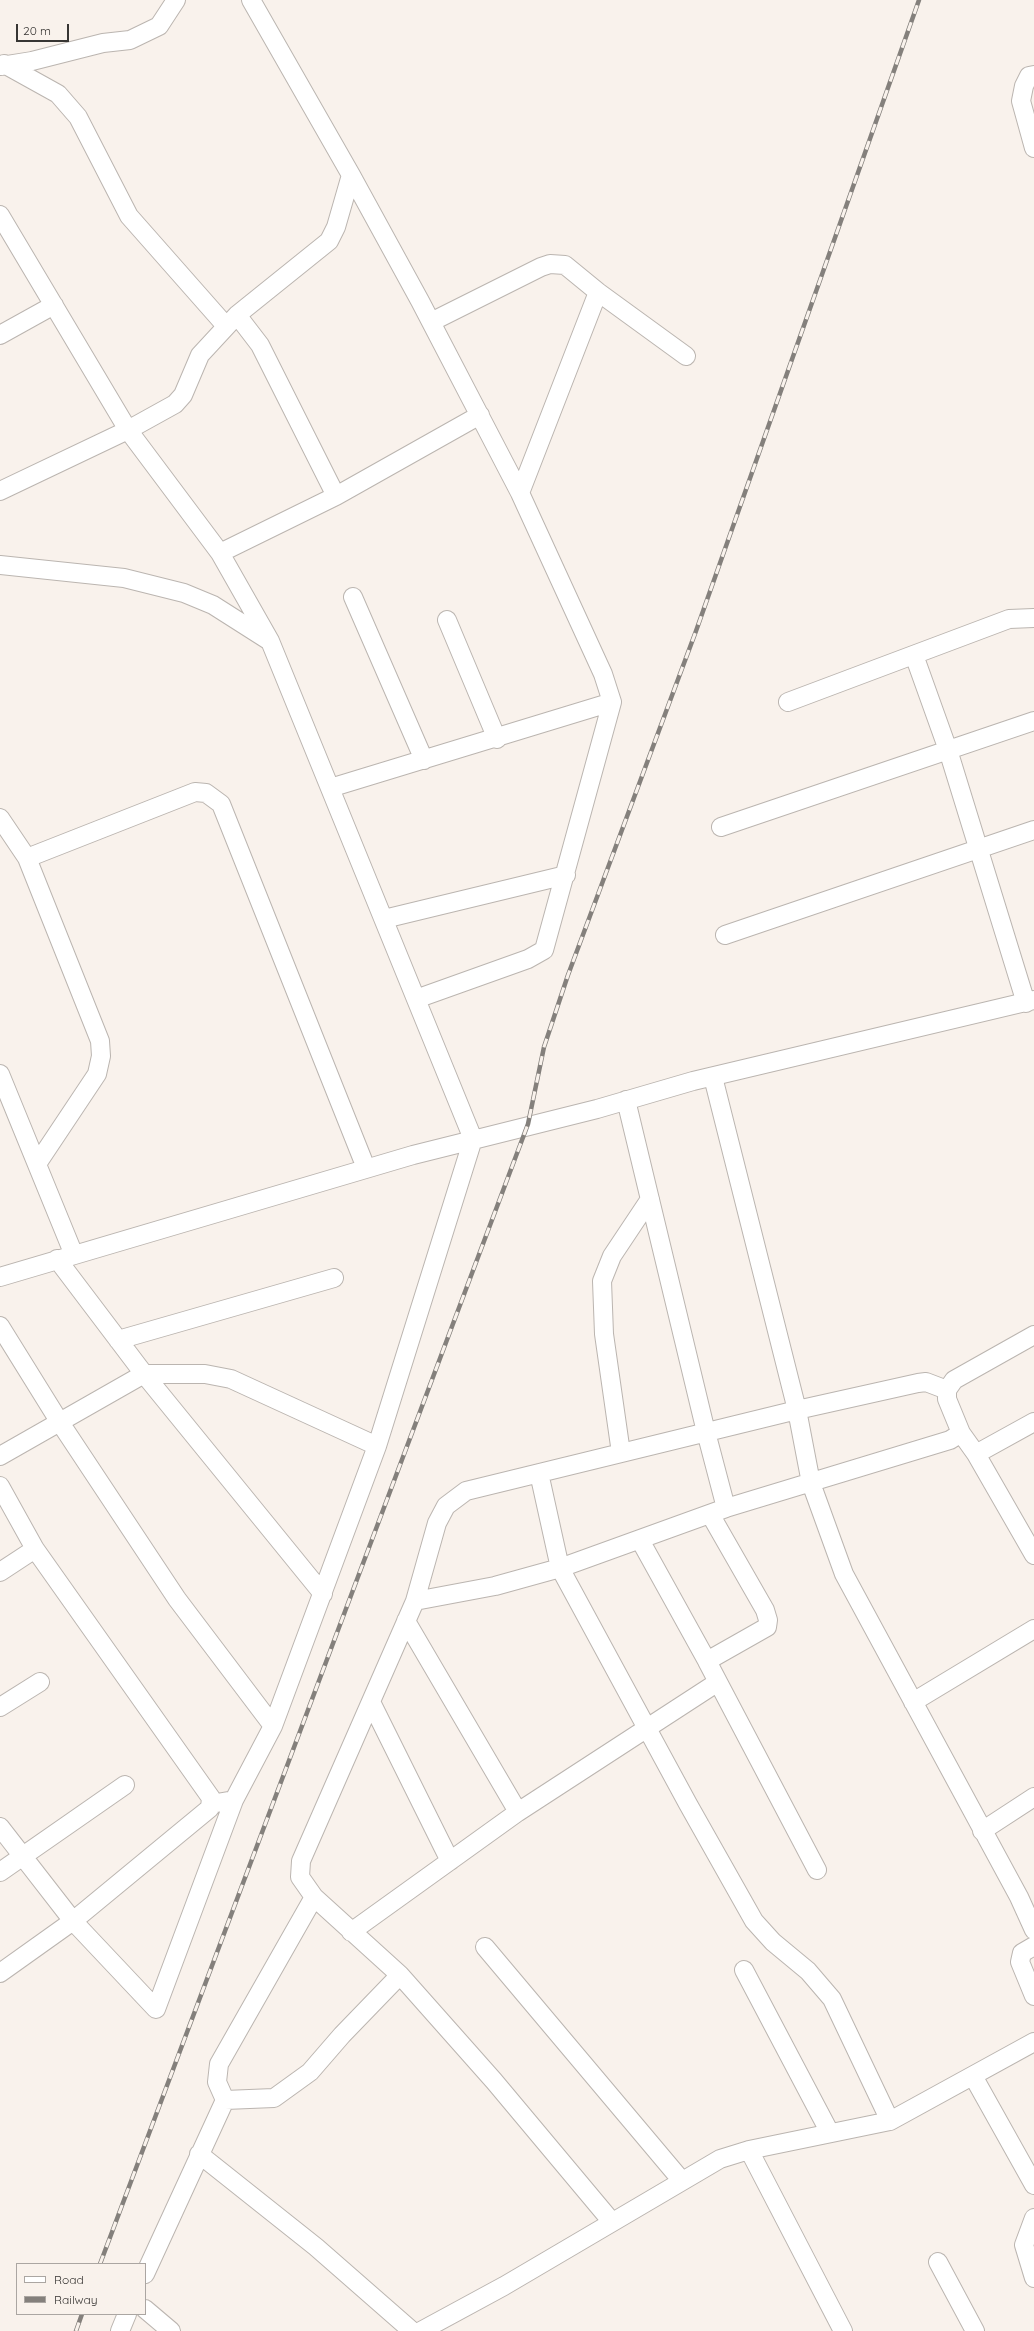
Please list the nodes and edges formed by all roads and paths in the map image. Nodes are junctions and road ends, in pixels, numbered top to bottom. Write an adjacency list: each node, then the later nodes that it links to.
1 (176, 0): 3 (street)
2 (251, 0): 6 (street)
3 (2, 65): 10 (street)
4 (1034, 75): 5 (street)
5 (1034, 148)
6 (351, 175): 10 (street); 11 (street)
7 (0, 215): 9 (street)
8 (598, 292): 11 (street); 13 (street); 17 (street)
9 (54, 305): 12 (street); 15 (street)
10 (232, 320): 15 (street); 18 (street)
11 (431, 322): 14 (street)
12 (0, 335)
13 (686, 356)
14 (480, 416): 17 (street); 18 (street)
15 (128, 430): 16 (street); 19 (street)
16 (0, 491)
17 (520, 493): 26 (street)
18 (336, 496): 19 (street)
19 (220, 552): 24 (street)
20 (0, 565): 24 (street)
21 (353, 597): 31 (street)
22 (1034, 618): 25 (street)
23 (447, 620): 29 (street)
24 (270, 641): 32 (street)
25 (914, 655): 27 (street); 30 (street)
26 (612, 702): 29 (street); 38 (street)
27 (788, 702)
28 (1034, 721): 30 (street)
29 (497, 739): 31 (street)
30 (948, 750): 34 (street); 36 (street)
31 (424, 760): 32 (street)
32 (330, 788): 39 (street)
33 (0, 818): 37 (street)
34 (721, 827)
35 (1034, 830): 36 (street)
36 (978, 847): 40 (street); 42 (street)
37 (28, 858): 47 (street); 48 (street)
38 (566, 876): 39 (street); 41 (street)
39 (384, 919): 41 (street)
40 (724, 935)
41 (416, 999): 46 (street)
42 (1030, 1002): 44 (street)
43 (0, 1074): 47 (street)
44 (713, 1077): 45 (street); 58 (street)
45 (626, 1100): 46 (street); 49 (street)
46 (473, 1139): 48 (street); 63 (street)
47 (37, 1164): 50 (street)
48 (366, 1168): 50 (street)
49 (650, 1199): 61 (street); 64 (street)
50 (66, 1257): 51 (street); 55 (street)
51 (0, 1277)
52 (334, 1278): 55 (street)
53 (0, 1326): 59 (street)
54 (1034, 1335): 57 (street)
55 (118, 1340): 56 (street)
56 (144, 1374): 59 (street); 63 (street); 77 (street)
57 (947, 1390): 58 (street); 62 (street)
58 (797, 1410): 61 (street); 68 (street)
59 (59, 1420): 66 (street); 87 (street)
60 (1034, 1422): 65 (street)
61 (706, 1432): 64 (street); 70 (street)
62 (962, 1433): 65 (street); 68 (street)
63 (377, 1446): 77 (street)
64 (621, 1453): 67 (street)
65 (976, 1454): 74 (street)
66 (0, 1456)
67 (539, 1473): 75 (street); 78 (street)
68 (811, 1483): 70 (street); 85 (street)
69 (0, 1486): 73 (street)
70 (726, 1508): 71 (street)
71 (710, 1514): 72 (street); 81 (street)
72 (640, 1540): 75 (street); 81 (street)
73 (35, 1549): 76 (street); 92 (street)
74 (1034, 1555)
75 (560, 1568): 78 (street); 88 (street)
76 (0, 1572)
77 (323, 1594): 87 (street)
78 (415, 1600): 79 (street)
79 (406, 1621): 84 (street); 93 (street)
80 (1034, 1629): 85 (street)
81 (707, 1661): 83 (street)
82 (40, 1682): 86 (street)
83 (718, 1682): 88 (street); 98 (street)
84 (370, 1702): 97 (street); 100 (street)
85 (913, 1702): 95 (street)
86 (0, 1707)
87 (272, 1726): 91 (street)
88 (648, 1728): 93 (street); 113 (street)
89 (125, 1785): 96 (street)
90 (1034, 1797): 95 (street)
91 (234, 1800): 92 (street); 101 (street)
92 (211, 1804): 101 (street)
93 (518, 1812): 97 (street)
94 (0, 1827): 96 (street)
95 (982, 1831): 102 (street)
96 (21, 1856): 99 (street); 101 (street)
97 (450, 1860): 103 (street)
98 (817, 1870)
99 (0, 1872)
100 (314, 1897): 103 (street); 112 (street)
101 (73, 1921): 107 (street)
102 (1034, 1930)
103 (351, 1932): 108 (street)
104 (1034, 1946): 109 (street)
105 (485, 1947): 117 (street)
106 (744, 1970): 114 (street)
107 (0, 1973)
108 (400, 1975): 112 (street); 120 (street)
109 (1034, 1996)
110 (1034, 2042): 111 (street)
111 (973, 2076): 113 (street); 118 (street)
112 (225, 2100): 116 (street)
113 (890, 2122): 114 (street)
114 (830, 2133): 115 (street)
115 (748, 2150): 117 (street); 130 (street)
116 (199, 2154): 122 (street); 128 (street)
117 (682, 2181): 120 (street)
118 (1034, 2184)
119 (1034, 2218): 123 (street)
120 (612, 2222): 129 (street)
121 (938, 2262): 131 (street)
122 (146, 2272)
123 (1034, 2278)
124 (146, 2310): 127 (street)
125 (127, 2315): 126 (street)
126 (120, 2331)
127 (171, 2331)
128 (412, 2331)
129 (421, 2331)
130 (843, 2331)
131 (975, 2331)

